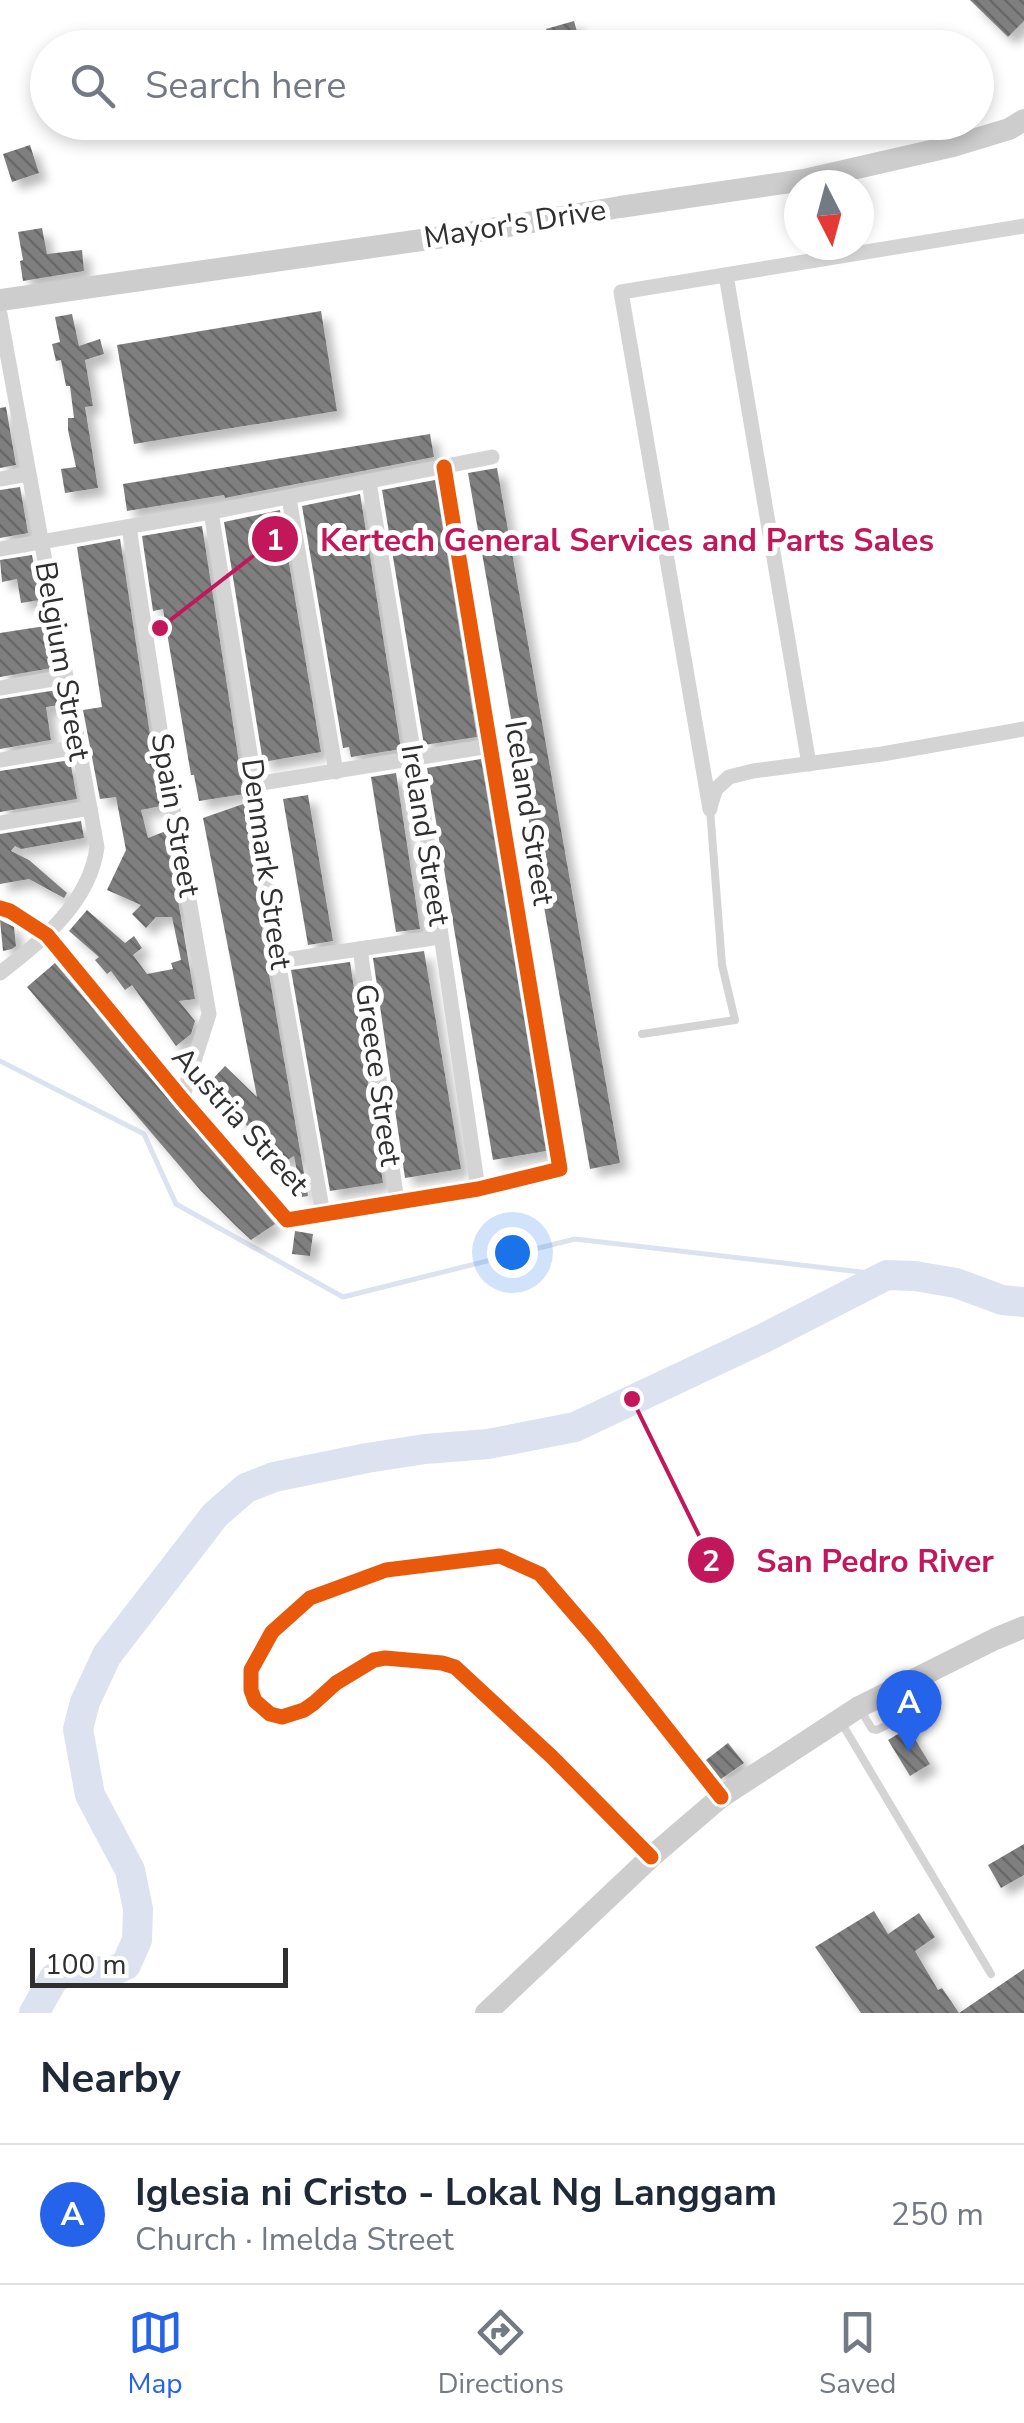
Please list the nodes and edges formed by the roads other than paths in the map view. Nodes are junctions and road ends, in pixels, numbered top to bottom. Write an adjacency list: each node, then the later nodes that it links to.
1 (1024, 120): 2 (street, Mayor's Drive)
2 (994, 133)
3 (972, 140): 6 (street, Mayor's Drive)
4 (1024, 226): 5 (street)
5 (726, 275): 26 (street); 30 (street)
6 (0, 300)
7 (0, 314): 8 (street, Belgium Street)
8 (7, 391): 11 (street, Belgium Street)
9 (492, 457): 10 (street)
10 (444, 467): 13 (street); 22 (street, Iceland Street)
11 (28, 474): 12 (street); 17 (street, Belgium Street)
12 (0, 478)
13 (369, 482): 14 (street); 24 (street, Ireland Street)
14 (289, 498): 15 (street); 27 (street)
15 (211, 512): 16 (street); 28 (street, Denmark Street)
16 (129, 527): 17 (street); 39 (street, Spain Street)
17 (40, 542): 18 (street); 19 (street, Belgium Street)
18 (0, 549)
19 (65, 677): 20 (street); 23 (street, Belgium Street)
20 (0, 688)
21 (1024, 729): 26 (street)
22 (490, 746): 24 (street); 40 (street, Iceland Street)
23 (78, 747): 25 (street); 29 (street, Belgium Street)
24 (414, 759): 27 (street); 34 (street, Ireland Street)
25 (0, 760)
26 (809, 764): 30 (street)
27 (336, 772): 28 (street)
28 (256, 784): 36 (street, Denmark Street)
29 (90, 808): 31 (street); 33 (street, Belgium Street)
30 (710, 809): 38 (lane)
31 (0, 824)
32 (0, 908): 33 (street, Austria Street)
33 (47, 935): 37 (street, Belgium Street); 39 (street, Austria Street)
34 (440, 936): 35 (street); 41 (street, Ireland Street)
35 (360, 948): 36 (street); 42 (street, Greece Street)
36 (278, 960): 43 (street, Denmark Street)
37 (0, 973)
38 (642, 1034)
39 (182, 1100): 43 (street, Austria Street)
40 (560, 1169): 41 (street, Austria Street)
41 (478, 1188): 42 (street, Austria Street)
42 (397, 1201): 43 (street, Austria Street)
43 (323, 1214)
44 (1024, 1628): 45 (street)
45 (849, 1713): 46 (lane); 47 (street); 49 (lane)
46 (901, 1718)
47 (722, 1797): 48 (street); 48 (street)
48 (651, 1857): 50 (street)
49 (992, 1974)
50 (486, 2013)

